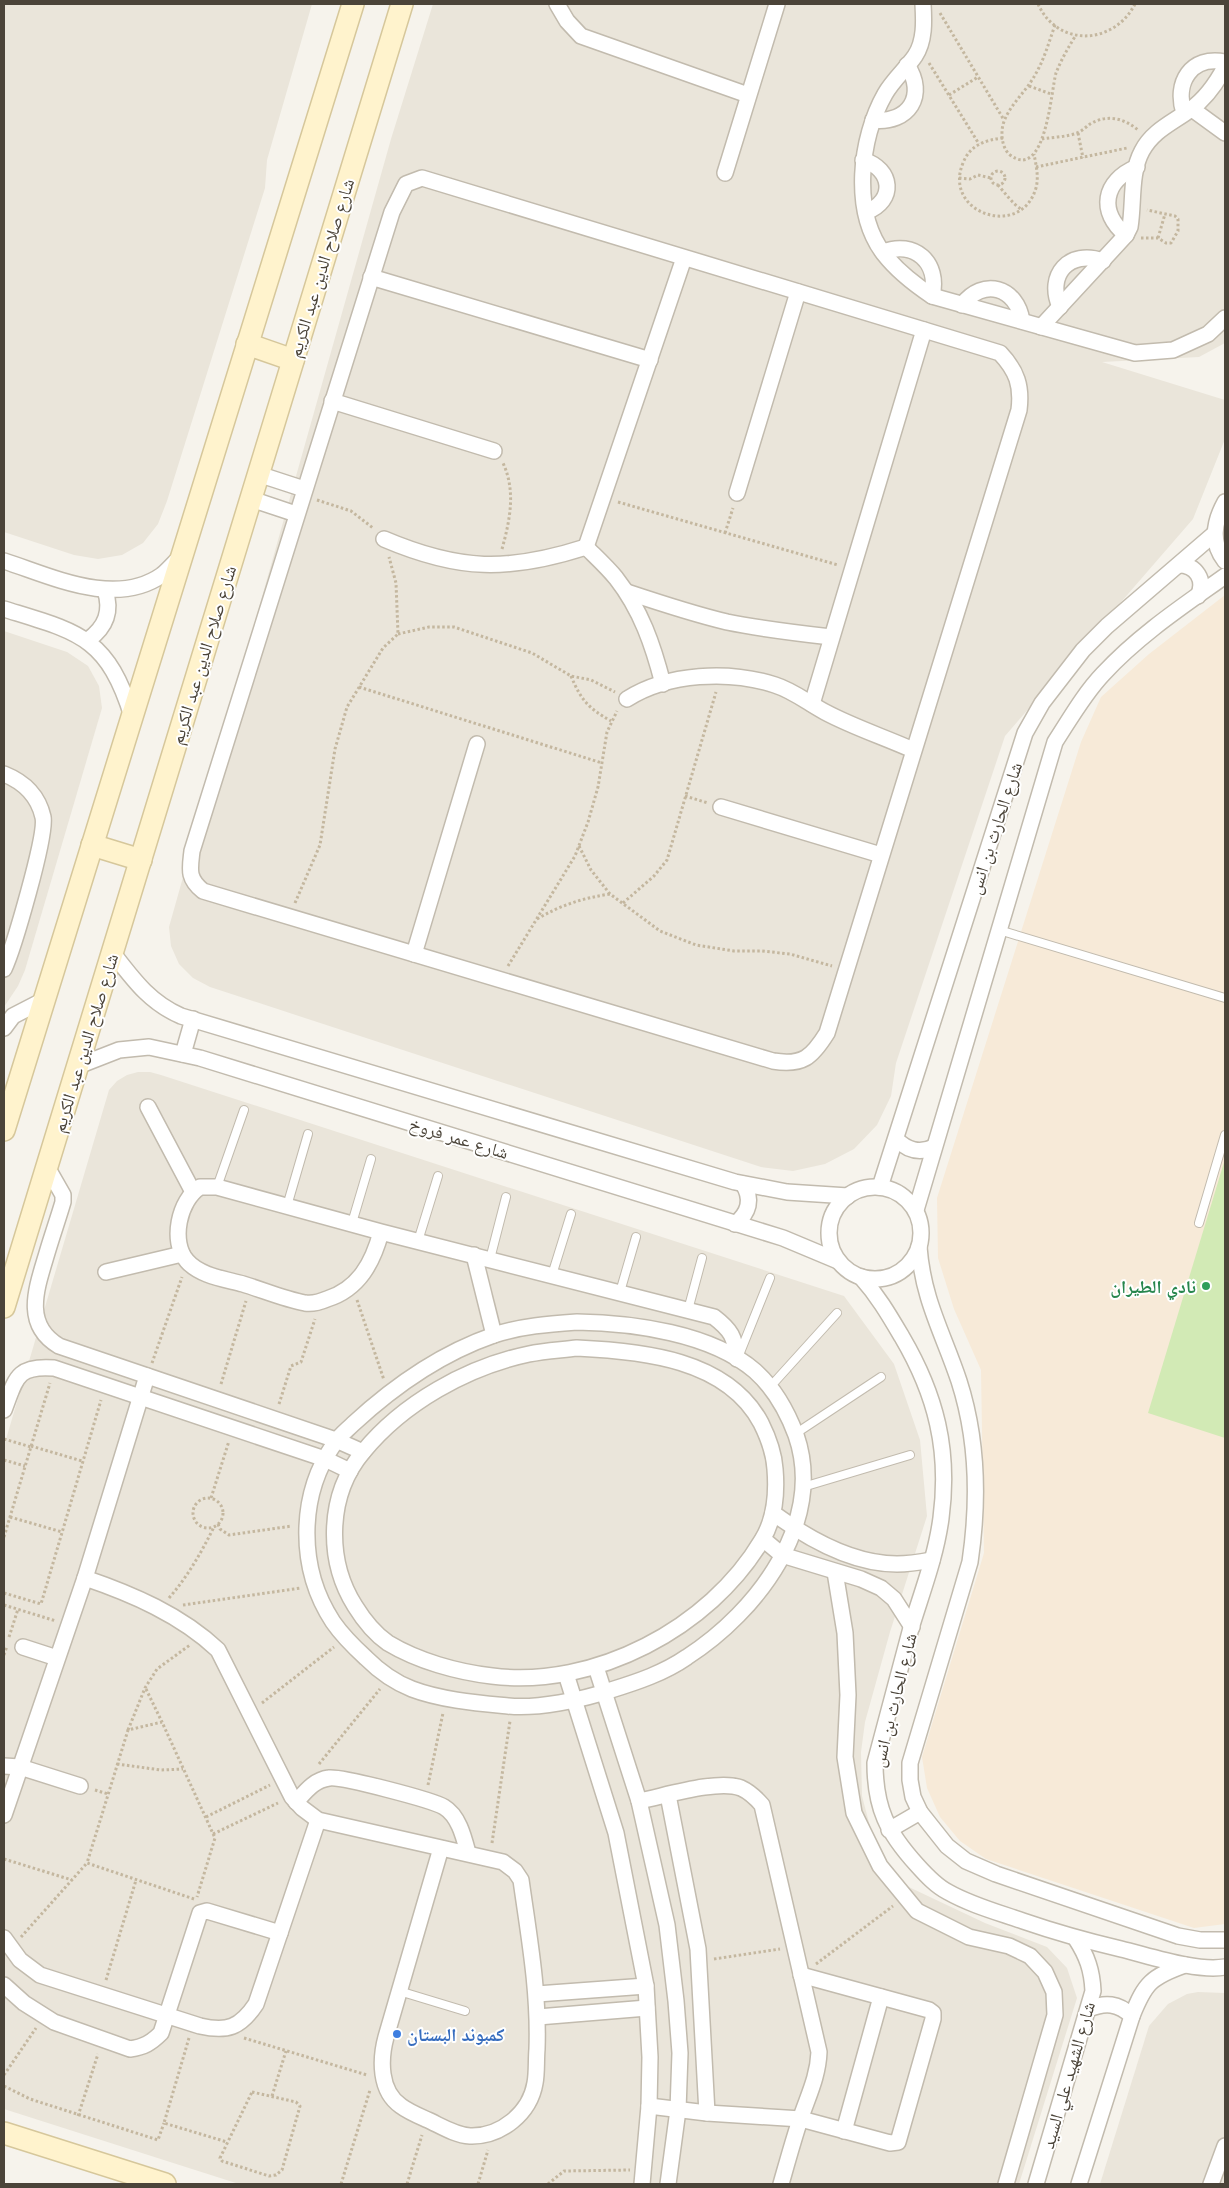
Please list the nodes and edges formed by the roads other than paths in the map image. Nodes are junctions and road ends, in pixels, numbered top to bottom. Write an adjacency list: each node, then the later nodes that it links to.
1 (353, 4): 31 (main road)
2 (402, 4): 32 (main road, شارع صلاح الدين عبد الكريم)
3 (557, 4): 10 (street)
4 (777, 4): 10 (street)
5 (923, 4): 7 (street)
6 (1225, 62): 11 (street)
7 (907, 65): 12 (street); 12 (street)
8 (1225, 67): 9 (street)
9 (1221, 88): 11 (street)
10 (748, 96): 16 (street)
11 (1188, 111): 13 (street); 15 (street)
12 (872, 120): 14 (street)
13 (1225, 133)
14 (863, 160): 17 (street); 17 (street)
15 (1137, 167): 18 (street); 18 (street)
16 (725, 173)
17 (866, 212): 19 (street)
18 (1127, 233): 21 (street)
19 (882, 252): 24 (street); 24 (street)
20 (684, 258): 22 (street); 23 (street); 33 (street)
21 (1103, 261): 26 (street); 26 (street)
22 (371, 277): 33 (street); 34 (street)
23 (798, 292): 30 (street); 38 (street)
24 (932, 296): 25 (street)
25 (962, 305): 28 (street); 28 (street)
26 (1060, 307): 29 (street)
27 (1225, 318): 29 (street)
28 (1022, 321): 29 (street)
29 (1042, 328)
30 (924, 330): 54 (street); 61 (street)
31 (247, 344): 32 (main road); 45 (main road)
32 (294, 360): 36 (main road, شارع صلاح الدين عبد الكريم)
33 (650, 360): 44 (street)
34 (332, 401): 35 (street); 37 (street)
35 (494, 451)
36 (258, 474): 37 (street); 39 (main road, شارع صلاح الدين عبد الكريم)
37 (303, 493): 41 (street)
38 (737, 493)
39 (251, 499): 41 (street); 66 (main road, شارع صلاح الدين عبد الكريم)
40 (1225, 502): 42 (street)
41 (296, 514): 69 (street)
42 (1214, 534): 47 (street); 48 (street, شارع الحارث بن انس)
43 (384, 539): 44 (street)
44 (586, 547): 51 (street)
45 (182, 556): 50 (street); 59 (main road)
46 (4, 561): 50 (street)
47 (1225, 561)
48 (1179, 565): 52 (street); 82 (street, شارع الحارث بن انس)
49 (1225, 576): 52 (street, شارع الحارث بن انس)
50 (105, 590): 55 (street)
51 (627, 592): 54 (street); 56 (street)
52 (1198, 596): 67 (street, شارع الحارث بن انس)
53 (4, 609): 55 (street)
54 (831, 637): 58 (street)
55 (88, 640): 59 (street)
56 (664, 684): 57 (street); 58 (street)
57 (626, 699)
58 (812, 704): 61 (street)
59 (132, 716): 64 (main road)
60 (477, 744): 69 (street)
61 (913, 750): 65 (street)
62 (4, 774): 70 (street)
63 (721, 807): 65 (street)
64 (92, 845): 66 (main road); 72 (main road)
65 (881, 855): 69 (street)
66 (140, 860): 68 (main road, شارع صلاح الدين عبد الكريم)
67 (999, 930): 71 (lane); 83 (street, شارع الحارث بن انس)
68 (112, 952): 73 (street, شارع عمر فروخ); 76 (main road, شارع صلاح الدين عبد الكريم)
69 (414, 954)
70 (4, 969)
71 (1225, 998)
72 (44, 1000): 74 (street); 79 (main road)
73 (193, 1019): 75 (street); 87 (street, شارع عمر فروخ)
74 (4, 1028)
75 (183, 1054): 76 (street, شارع عمر فروخ); 98 (street, شارع عمر فروخ)
76 (78, 1066): 85 (main road, شارع صلاح الدين عبد الكريم)
77 (148, 1107): 90 (street)
78 (244, 1110): 88 (lane)
79 (4, 1130)
80 (308, 1134): 93 (lane)
81 (1225, 1135): 97 (lane)
82 (896, 1139): 83 (street); 89 (street, شارع الحارث بن انس)
83 (934, 1148): 94 (street, شارع الحارث بن انس)
84 (371, 1159): 96 (lane)
85 (47, 1167): 113 (main road, شارع صلاح الدين عبد الكريم); 118 (street)
86 (438, 1176): 101 (lane)
87 (743, 1184): 91 (street, شارع عمر فروخ); 98 (street)
88 (217, 1187): 90 (street); 93 (street)
89 (880, 1187): 91 (street); 94 (street)
90 (193, 1192): 104 (street)
91 (848, 1196): 107 (street)
92 (506, 1197): 106 (lane)
93 (286, 1206): 96 (street)
94 (916, 1210): 102 (street)
95 (571, 1214): 109 (lane)
96 (352, 1223): 99 (street)
97 (1199, 1223)
98 (735, 1224): 107 (street, شارع عمر فروخ)
99 (381, 1232): 101 (street); 104 (street)
100 (636, 1237): 112 (lane)
101 (418, 1241): 103 (street)
102 (919, 1247): 110 (street); 150 (street, شارع الحارث بن انس)
103 (474, 1255): 106 (street); 116 (street)
104 (185, 1258): 108 (street)
105 (702, 1258): 114 (lane)
106 (490, 1259): 109 (street)
107 (838, 1261): 110 (street)
108 (106, 1272)
109 (552, 1275): 112 (street)
110 (861, 1277): 134 (street, شارع الحارث بن انس)
111 (770, 1278): 117 (lane)
112 (620, 1292): 114 (street)
113 (4, 1307)
114 (688, 1310): 117 (street)
115 (837, 1313): 120 (lane)
116 (494, 1335): 117 (street); 124 (street)
117 (737, 1358): 120 (street)
118 (147, 1376): 121 (street); 124 (street)
119 (881, 1377): 123 (lane)
120 (770, 1387): 123 (street)
121 (141, 1397): 122 (street); 127 (street); 136 (street)
122 (4, 1410)
123 (795, 1434): 129 (street)
124 (336, 1440): 125 (street); 127 (street)
125 (363, 1452): 128 (street); 130 (street)
126 (910, 1455): 129 (lane)
127 (325, 1459): 128 (street); 143 (street)
128 (350, 1471): 141 (street)
129 (803, 1487): 131 (street)
130 (773, 1513): 131 (street); 132 (street)
131 (795, 1530): 133 (street); 134 (street)
132 (763, 1539): 133 (street); 140 (street)
133 (782, 1555): 135 (street); 142 (street)
134 (932, 1560): 137 (street, شارع الحارث بن انس)
135 (835, 1572): 137 (street); 185 (street)
136 (85, 1578): 139 (street); 148 (street)
137 (912, 1627): 153 (street, شارع الحارث بن انس)
138 (23, 1647): 139 (street)
139 (57, 1658): 145 (street)
140 (596, 1667): 141 (street); 142 (street)
141 (566, 1674): 143 (street)
142 (604, 1692): 143 (street); 149 (street)
143 (574, 1701): 164 (street)
144 (4, 1766): 145 (street)
145 (20, 1768): 146 (street); 151 (street)
146 (80, 1786)
147 (668, 1795): 149 (street); 162 (street); 176 (street)
148 (294, 1799): 152 (street); 155 (street)
149 (639, 1801): 175 (street)
150 (920, 1812): 153 (street); 158 (street, شارع الحارث بن انس)
151 (4, 1815)
152 (318, 1820): 154 (street); 156 (street)
153 (889, 1830): 157 (street, شارع الحارث بن انس)
154 (441, 1848): 155 (street); 165 (street)
155 (468, 1853): 166 (street)
156 (280, 1933): 171 (street); 171 (street)
157 (1076, 1939): 160 (street, شارع الحارث بن انس); 169 (street, شارع الشهيد علي السيد)
158 (1225, 1940)
159 (7, 1943): 171 (street)
160 (1185, 1964): 161 (street, شارع الحارث بن انس); 172 (street)
161 (1225, 1967)
162 (801, 1975): 167 (street); 177 (street)
163 (4, 1984): 171 (street)
164 (646, 1986): 166 (street); 168 (street)
165 (399, 1991): 170 (lane); 173 (street)
166 (537, 1994): 173 (street)
167 (881, 1997): 178 (street); 178 (street)
168 (648, 2008): 173 (street); 174 (street)
169 (1089, 2009): 172 (street); 186 (street, شارع الشهيد علي السيد)
170 (465, 2011)
171 (168, 2016)
172 (1132, 2016): 187 (street)
173 (538, 2017)
174 (649, 2106): 175 (street); 181 (street)
175 (678, 2110): 176 (street); 183 (street)
176 (707, 2113): 177 (street)
177 (801, 2119): 178 (street); 184 (street)
178 (844, 2131)
179 (5, 2134): 182 (main road)
180 (1225, 2146): 188 (street)
181 (642, 2177)
182 (165, 2184)
183 (668, 2184)
184 (781, 2184)
185 (1006, 2184)
186 (1036, 2184)
187 (1079, 2184)
188 (1211, 2184)

